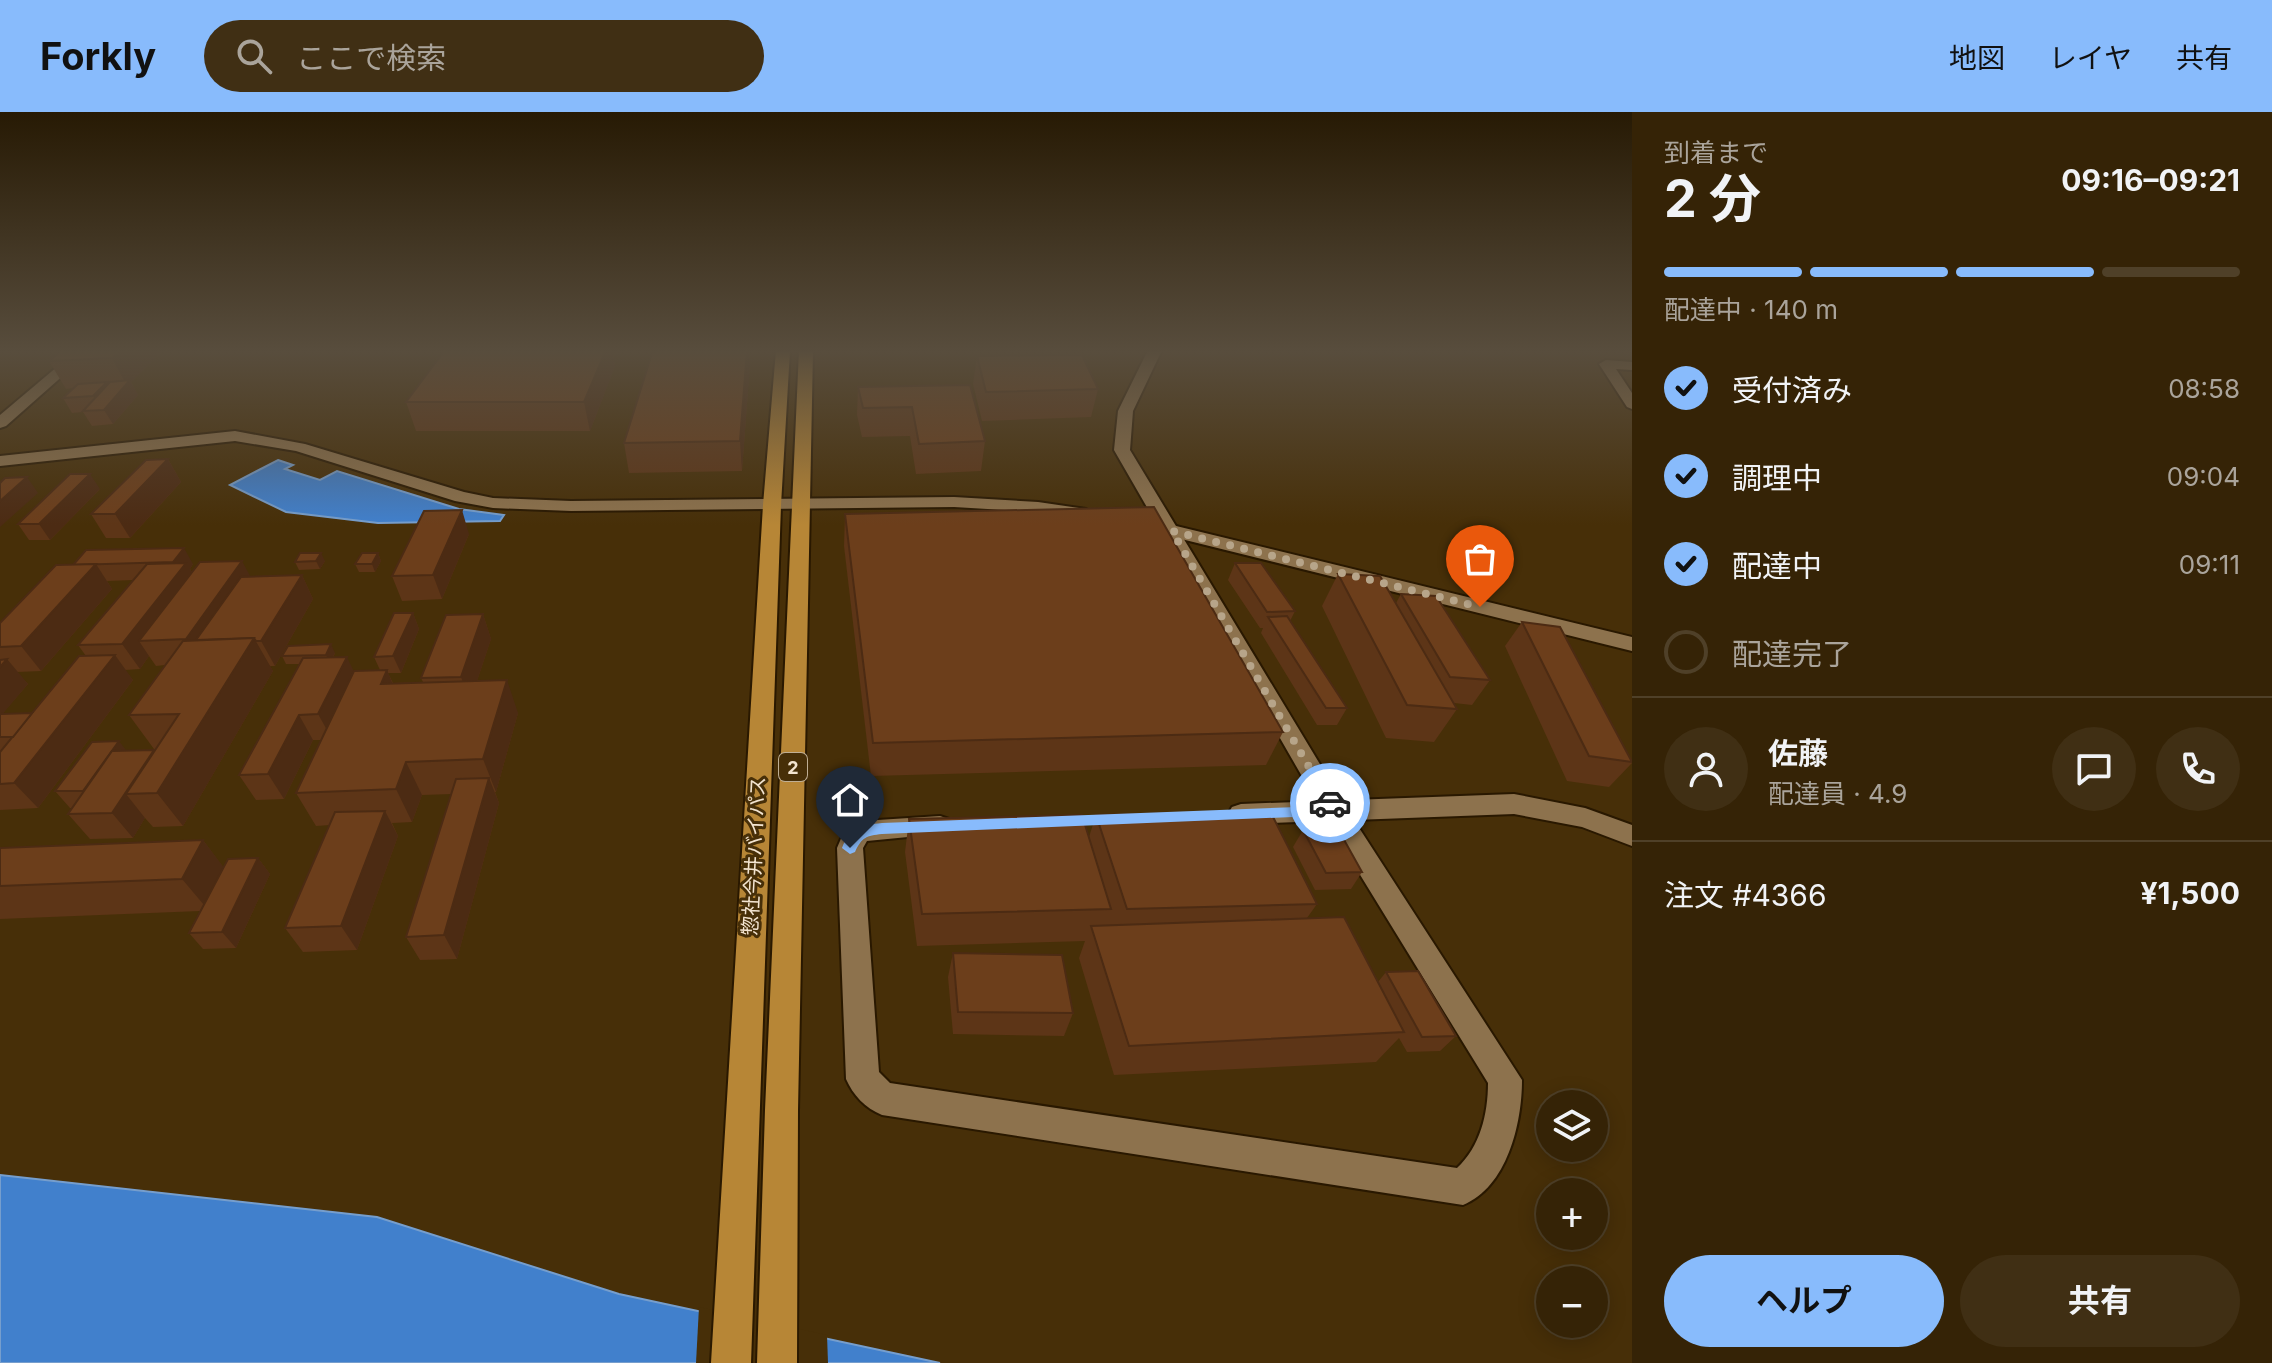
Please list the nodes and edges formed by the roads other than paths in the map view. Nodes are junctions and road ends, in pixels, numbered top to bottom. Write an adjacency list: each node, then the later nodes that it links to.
1 (17, 408): 5 (street)
2 (779, 408): 8 (main road, 惣社今井バイパス / 2)
3 (805, 408): 7 (main road, 惣社今井バイパス / 2)
4 (1125, 408): 11 (street)
5 (0, 423)
6 (0, 461): 8 (street)
7 (803, 504): 8 (street); 9 (street); 18 (main road, 惣社今井バイパス / 2)
8 (772, 505): 17 (main road, 惣社今井バイパス / 2)
9 (1107, 517)
10 (1146, 525): 11 (street)
11 (1172, 531): 12 (street); 13 (street)
12 (1632, 644)
13 (1335, 811): 14 (street); 15 (street); 16 (street)
14 (1210, 816)
15 (960, 825)
16 (1632, 836)
17 (731, 1363)
18 (777, 1363)

